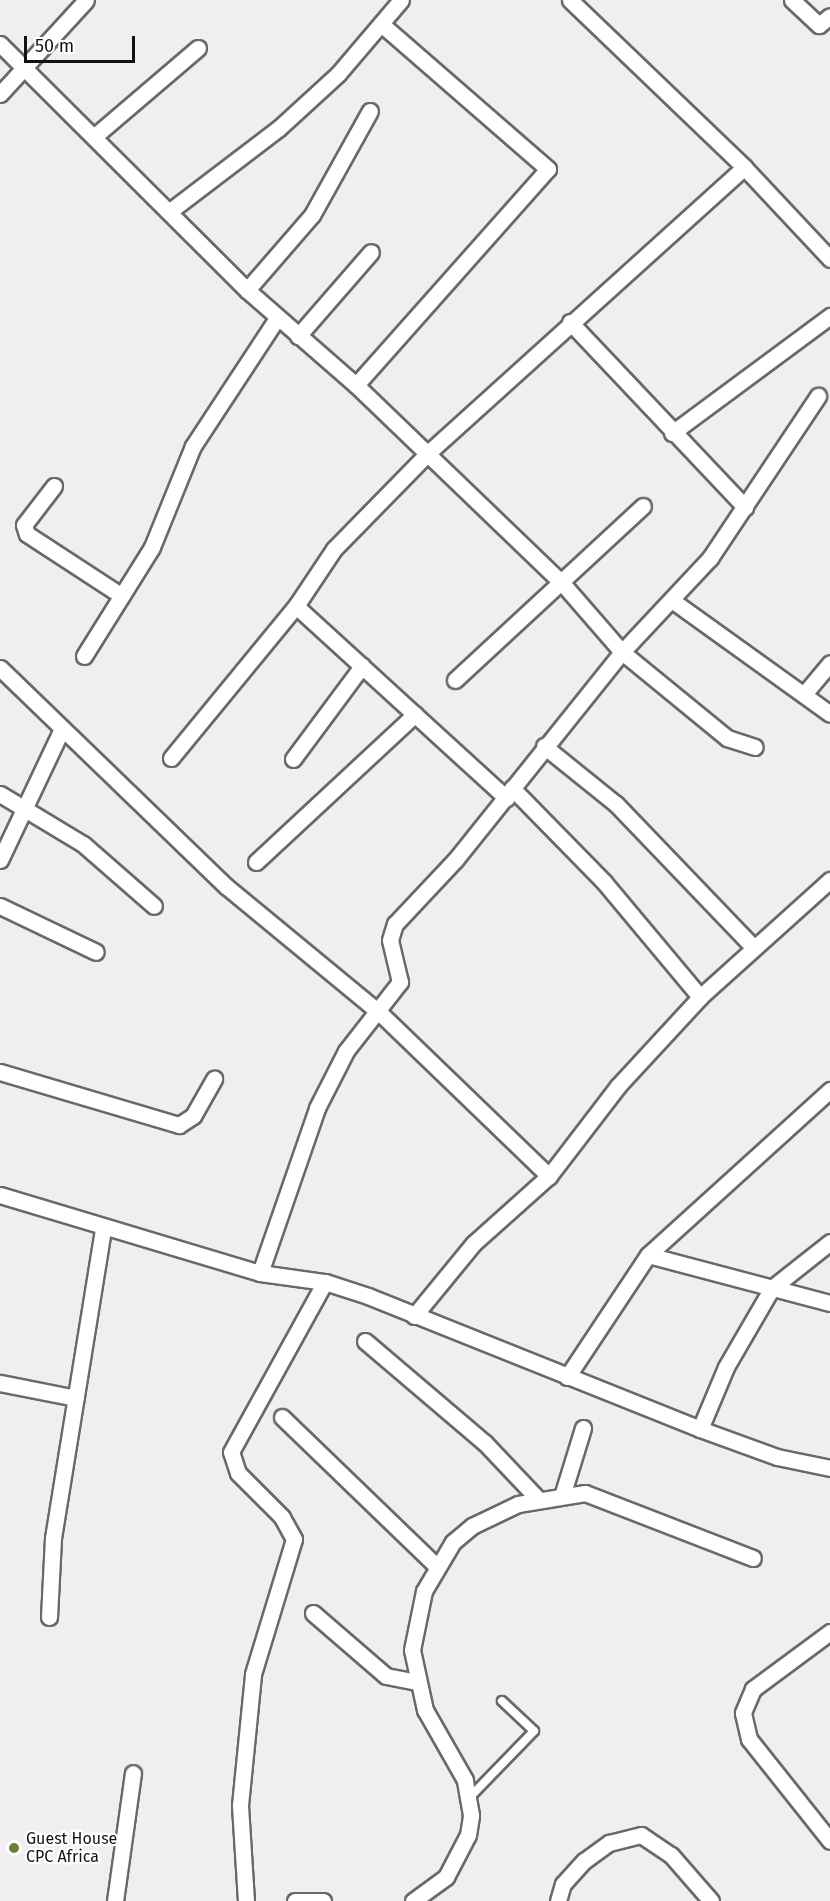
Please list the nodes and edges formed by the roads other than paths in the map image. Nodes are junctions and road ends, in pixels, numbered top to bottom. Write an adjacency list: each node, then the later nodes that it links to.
1 (86, 0): 9 (street)
2 (401, 0): 5 (street)
3 (570, 0): 13 (street)
4 (792, 0): 6 (street)
5 (381, 24): 14 (street); 22 (street)
6 (826, 24)
7 (0, 44): 9 (street)
8 (198, 48): 12 (street)
9 (24, 71): 10 (street); 12 (street)
10 (0, 94)
11 (370, 111): 17 (street)
12 (96, 135): 14 (street)
13 (744, 167): 16 (street); 20 (street)
14 (170, 211): 17 (street)
15 (371, 252): 21 (street)
16 (830, 259)
17 (247, 290): 19 (street)
18 (830, 316): 24 (street)
19 (277, 318): 21 (street); 30 (street)
20 (570, 322): 24 (street); 25 (street)
21 (298, 336): 22 (street)
22 (356, 386): 25 (street)
23 (818, 396): 28 (street)
24 (672, 433): 28 (street)
25 (428, 453): 29 (street); 32 (street)
26 (54, 486): 30 (street)
27 (643, 506): 29 (street)
28 (745, 507): 31 (street)
29 (564, 584): 33 (street); 38 (street)
30 (122, 596): 34 (street)
31 (673, 602): 33 (street); 39 (street)
32 (296, 606): 36 (street); 45 (street)
33 (622, 652): 43 (street); 44 (street)
34 (84, 656)
35 (830, 663): 39 (street)
36 (362, 666): 40 (street); 46 (street)
37 (0, 668): 42 (street)
38 (454, 680)
39 (805, 693): 41 (street)
40 (415, 714): 47 (street); 51 (street)
41 (830, 714)
42 (61, 731): 49 (street); 58 (street)
43 (544, 746): 47 (street); 55 (street)
44 (755, 747)
45 (171, 758)
46 (293, 759)
47 (509, 793): 57 (street); 58 (street)
48 (0, 794): 49 (street)
49 (24, 805): 50 (street); 54 (street)
50 (0, 860)
51 (256, 862)
52 (830, 880): 55 (street)
53 (0, 906): 56 (street)
54 (154, 906)
55 (752, 945): 57 (street)
56 (96, 952)
57 (700, 997): 62 (street)
58 (380, 1012): 62 (street); 67 (street)
59 (0, 1072): 60 (street)
60 (214, 1079)
61 (830, 1090): 66 (street)
62 (549, 1176): 71 (street)
63 (0, 1195): 64 (street)
64 (103, 1228): 67 (street); 75 (street)
65 (830, 1242): 69 (street)
66 (648, 1255): 69 (street); 73 (street)
67 (260, 1274): 68 (street)
68 (325, 1282): 71 (street); 93 (street)
69 (772, 1288): 70 (street); 78 (street)
70 (830, 1303)
71 (414, 1316): 73 (street)
72 (365, 1341): 81 (street)
73 (567, 1377): 78 (street)
74 (0, 1383): 75 (street)
75 (76, 1398): 85 (street)
76 (282, 1417): 83 (street)
77 (583, 1428): 80 (street)
78 (700, 1429): 79 (street)
79 (830, 1468)
80 (563, 1493): 81 (street); 82 (street)
81 (537, 1498): 83 (street)
82 (753, 1558)
83 (435, 1565): 87 (street)
84 (313, 1613): 87 (street)
85 (49, 1617)
86 (830, 1632): 91 (street)
87 (416, 1682): 90 (street)
88 (502, 1701): 90 (lane)
89 (133, 1773): 92 (street)
90 (470, 1797): 96 (street)
91 (830, 1840)
92 (115, 1901)
93 (246, 1901)
94 (295, 1901): 95 (street)
95 (323, 1901)
96 (413, 1901)
97 (558, 1901): 98 (street)
98 (711, 1901)

